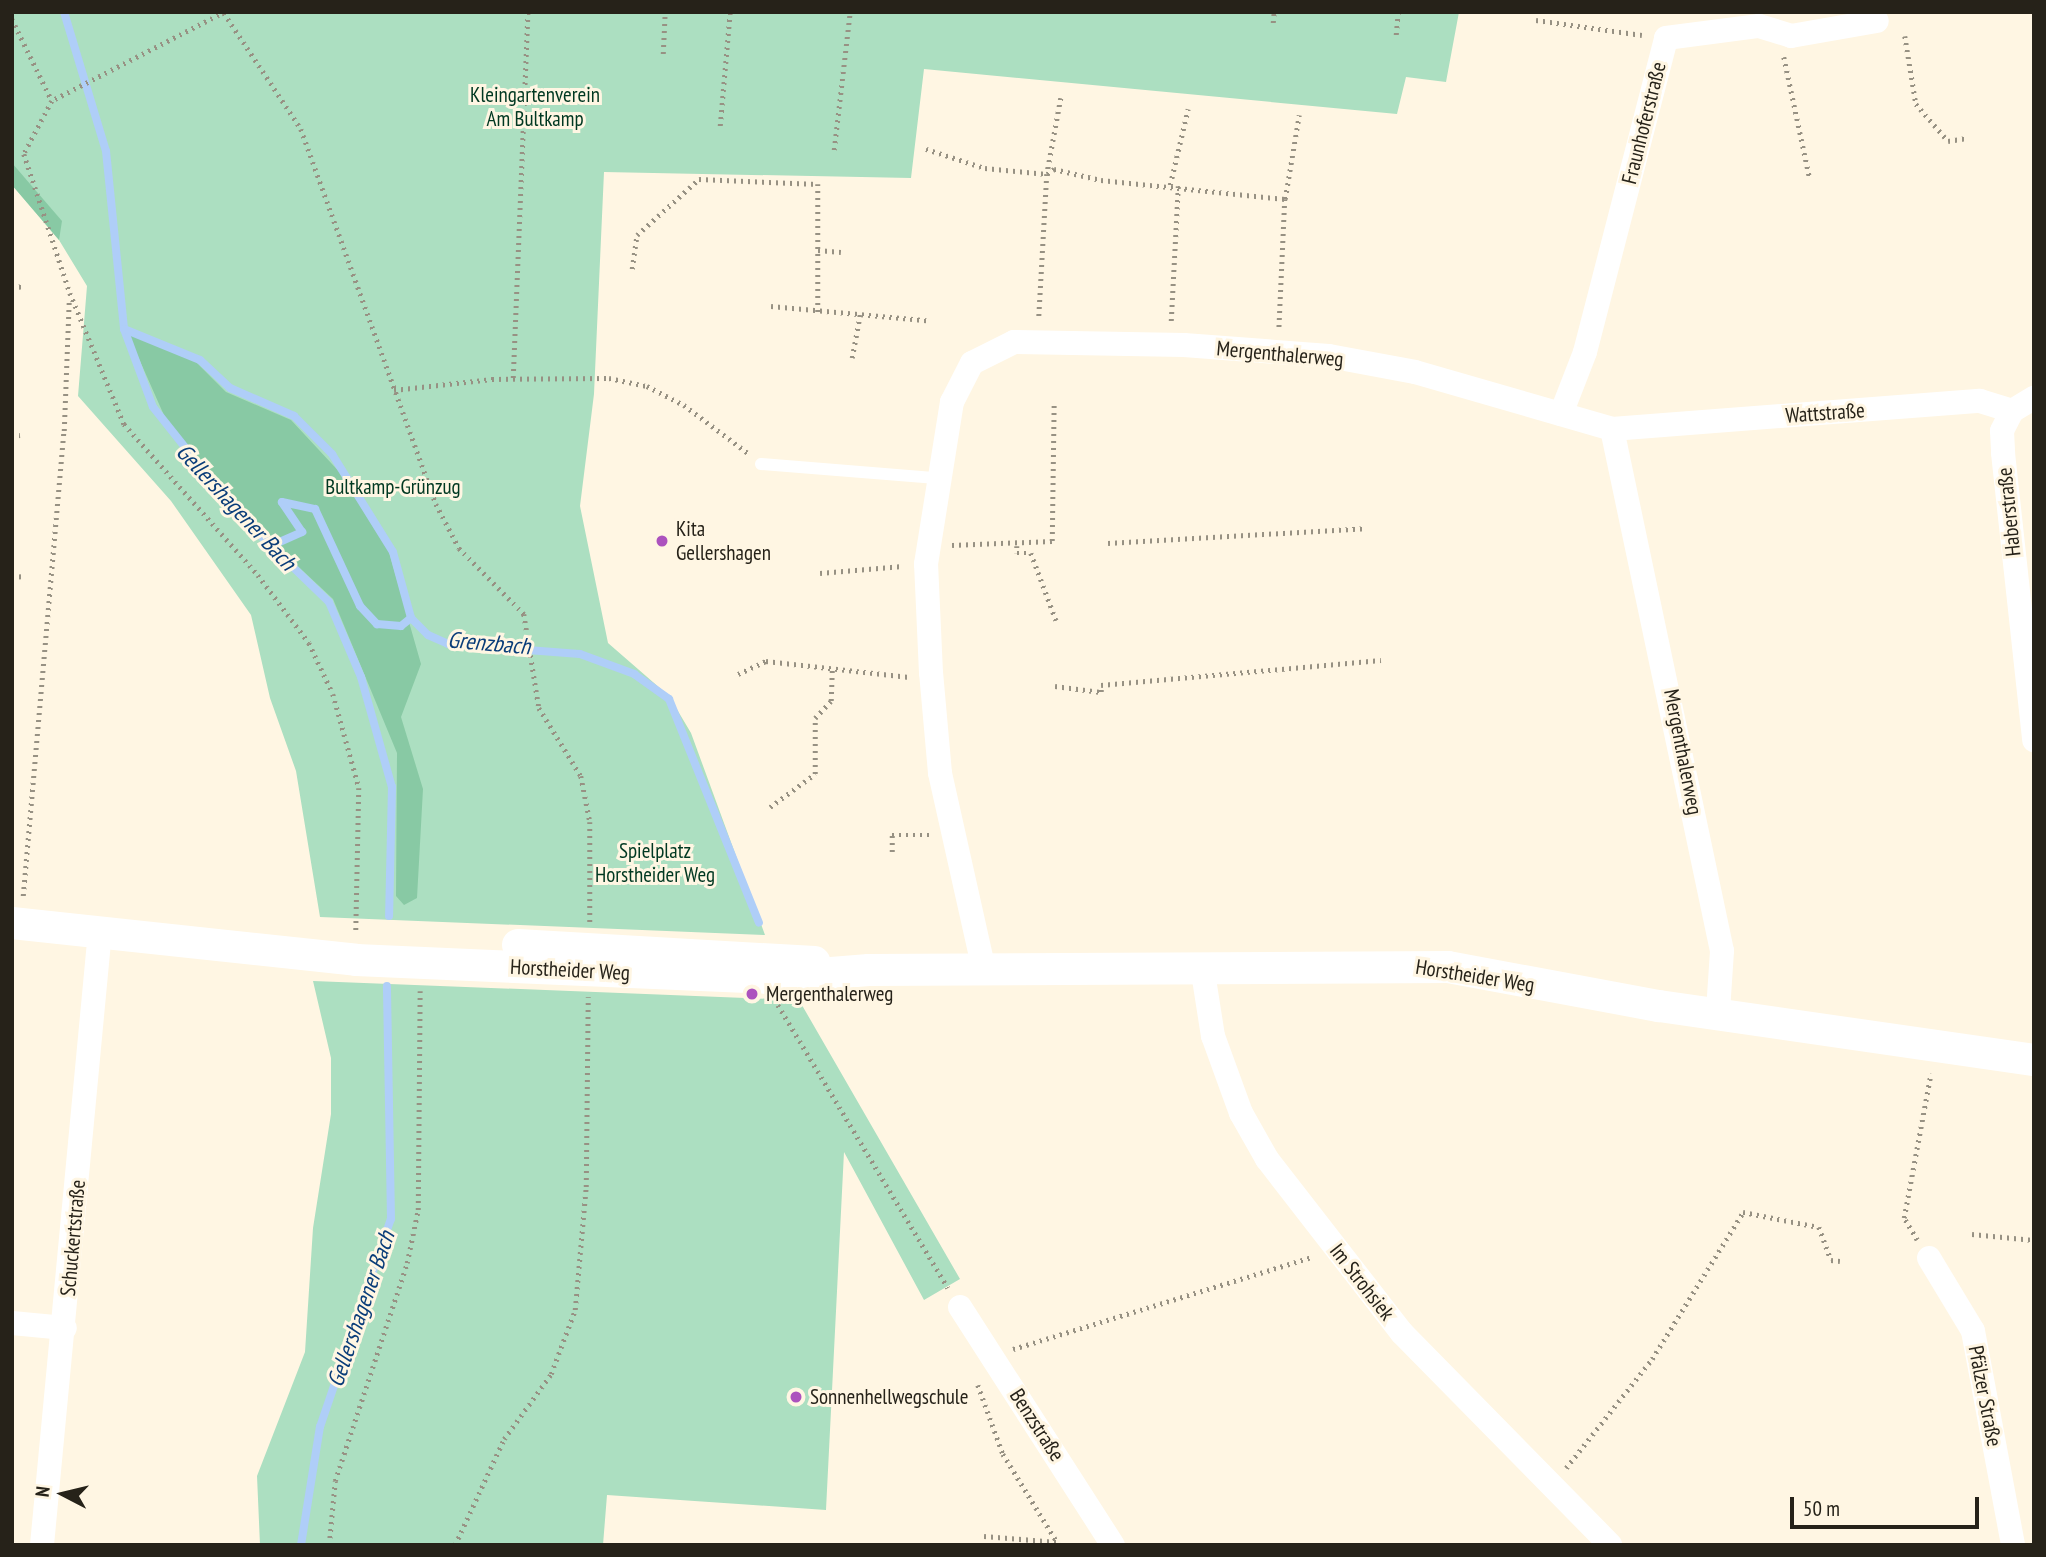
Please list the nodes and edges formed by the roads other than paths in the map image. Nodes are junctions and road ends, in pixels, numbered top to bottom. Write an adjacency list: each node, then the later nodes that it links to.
1 (1877, 21): 4 (street, Fraunhoferstraße)
2 (2034, 398): 3 (street)
3 (2012, 411): 5 (street, Wattstraße); 8 (street, Haberstraße)
4 (1561, 414): 5 (street, Mergenthalerweg); 7 (street, Mergenthalerweg)
5 (1612, 429): 16 (street, Mergenthalerweg)
6 (761, 464): 7 (lane)
7 (936, 478): 15 (street, Mergenthalerweg)
8 (2034, 740)
9 (16, 924): 10 (street, Horstheider Weg)
10 (100, 930): 11 (street, Horstheider Weg); 21 (street, Schuckertstraße)
11 (271, 946): 12 (street, Horstheider Weg); 12 (street, Horstheider Weg)
12 (590, 959): 14 (street, Horstheider Weg); 14 (street, Horstheider Weg)
13 (1202, 966): 15 (street, Horstheider Weg); 16 (street, Horstheider Weg); 24 (street, Im Strohsiek)
14 (869, 970): 15 (street, Horstheider Weg)
15 (984, 970)
16 (1718, 1011): 17 (street, Horstheider Weg)
17 (2034, 1060)
18 (1929, 1258): 25 (street, Pfälzer Straße)
19 (960, 1307): 23 (street, Benzstraße)
20 (12, 1323): 21 (street)
21 (65, 1328): 22 (street, Schuckertstraße)
22 (42, 1545)
23 (1113, 1545)
24 (1610, 1545)
25 (2013, 1545)

